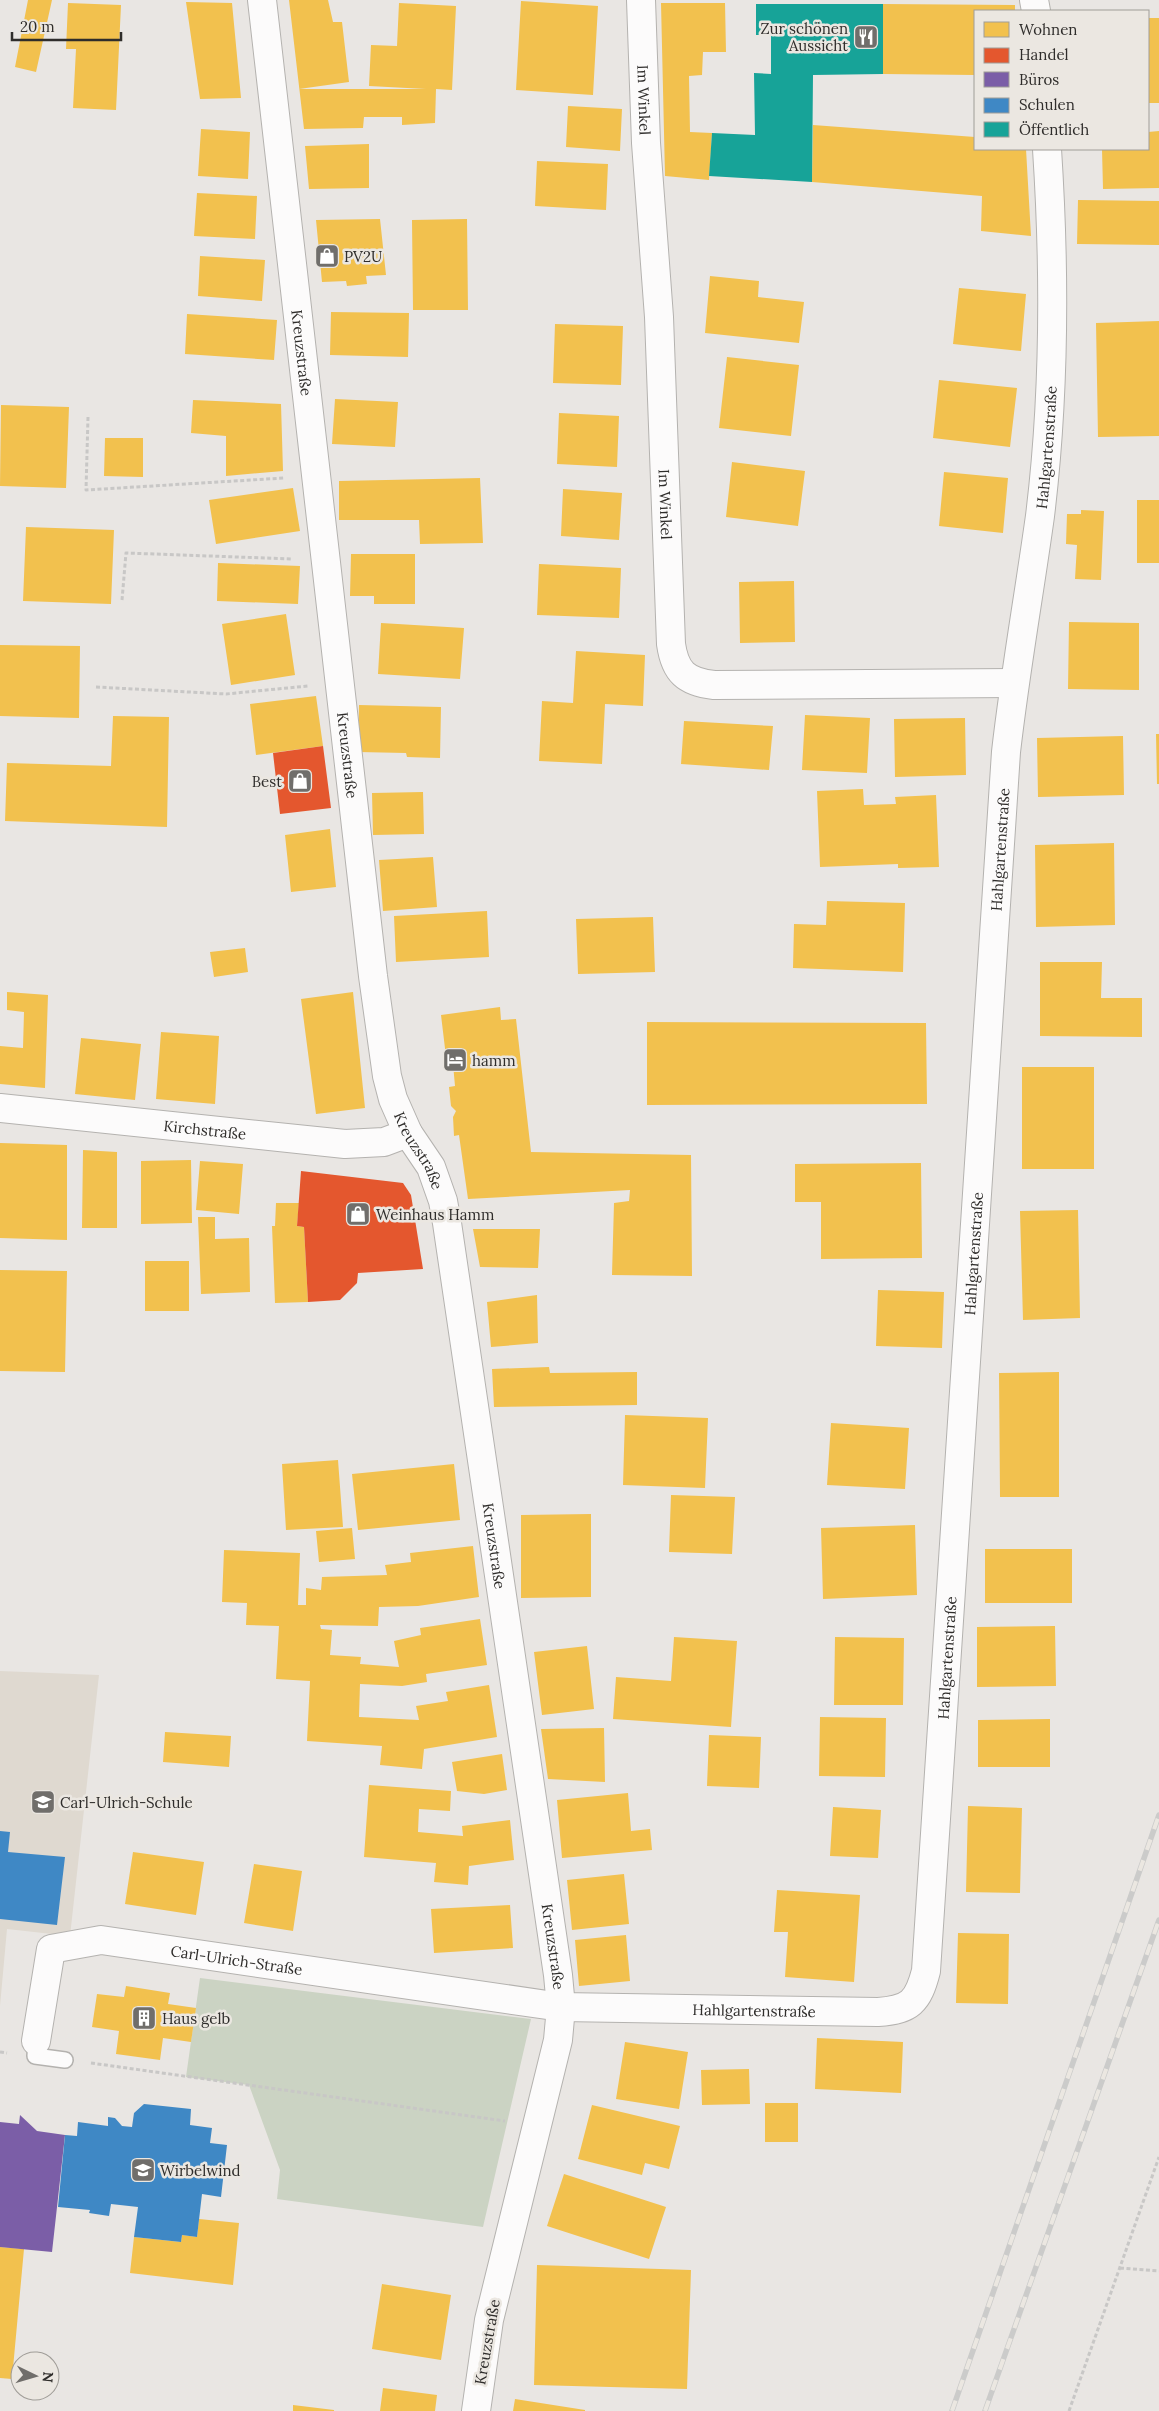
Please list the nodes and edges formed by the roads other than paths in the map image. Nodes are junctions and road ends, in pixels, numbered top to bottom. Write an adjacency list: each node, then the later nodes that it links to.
1 (262, 0): 6 (street, Kreuzstraße)
2 (641, 0): 4 (street, Im Winkel)
3 (1047, 150): 4 (street, Hahlgartenstraße)
4 (1013, 683): 7 (street, Hahlgartenstraße)
5 (0, 1108): 6 (street, Kirchstraße)
6 (408, 1133): 7 (street, Kreuzstraße)
7 (560, 2007): 8 (street, Carl-Ulrich-Straße); 10 (street, Kreuzstraße)
8 (36, 2042): 9 (lane, Carl-Ulrich-Straße)
9 (65, 2060)
10 (476, 2411)

